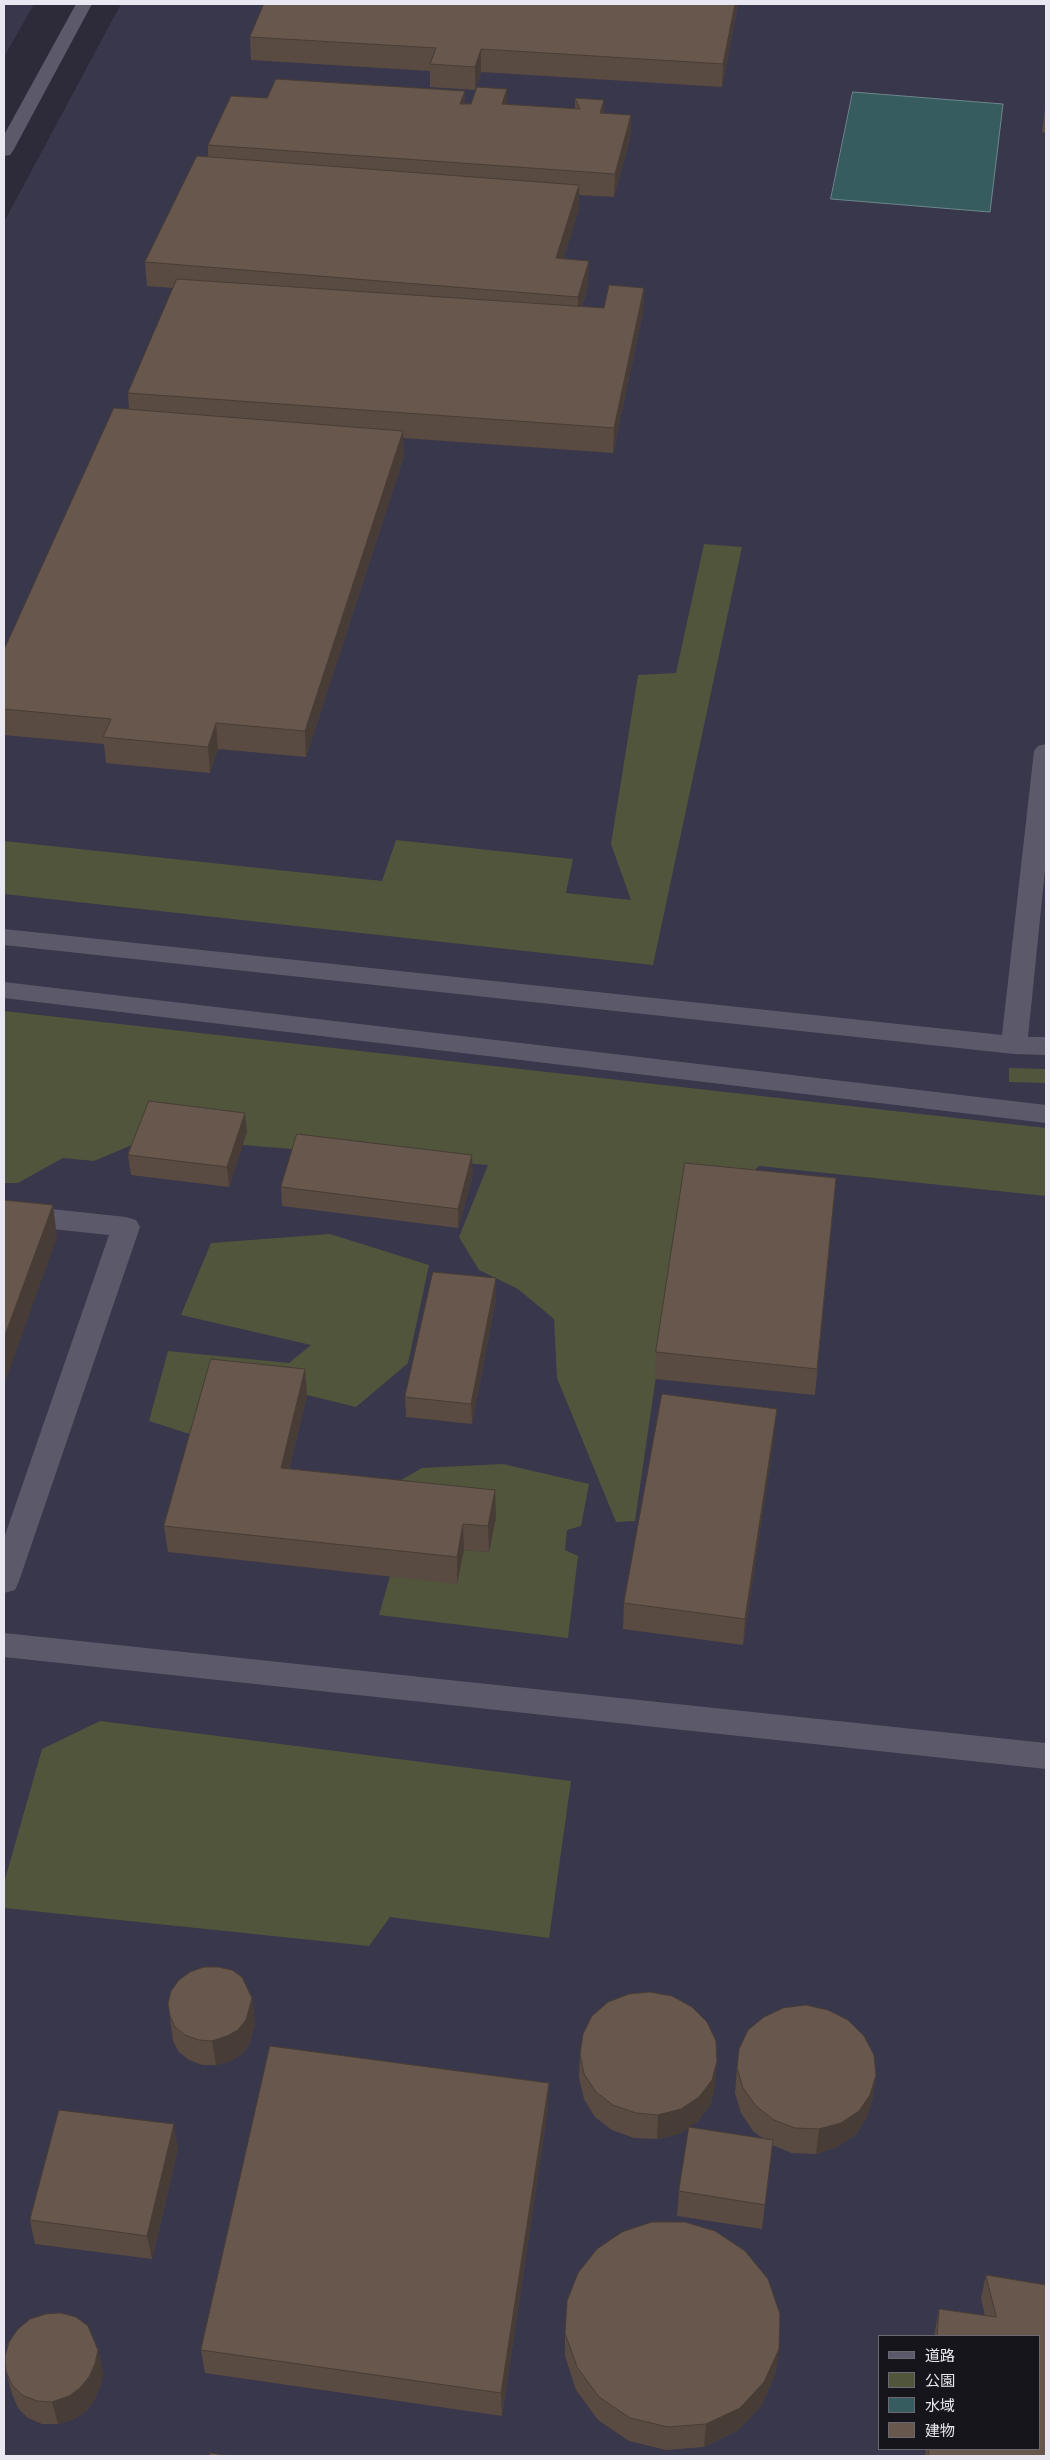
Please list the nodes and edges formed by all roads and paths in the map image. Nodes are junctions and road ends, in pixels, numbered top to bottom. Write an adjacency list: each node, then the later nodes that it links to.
1 (84, 4): 2 (street)
2 (4, 152)
3 (1046, 751): 6 (street)
4 (4, 937): 6 (street)
5 (4, 990): 8 (street)
6 (1014, 1045): 7 (street)
7 (1046, 1046)
8 (1046, 1114)
9 (4, 1214): 10 (street)
10 (4, 1582)
11 (4, 1644): 12 (street)
12 (1046, 1756)

